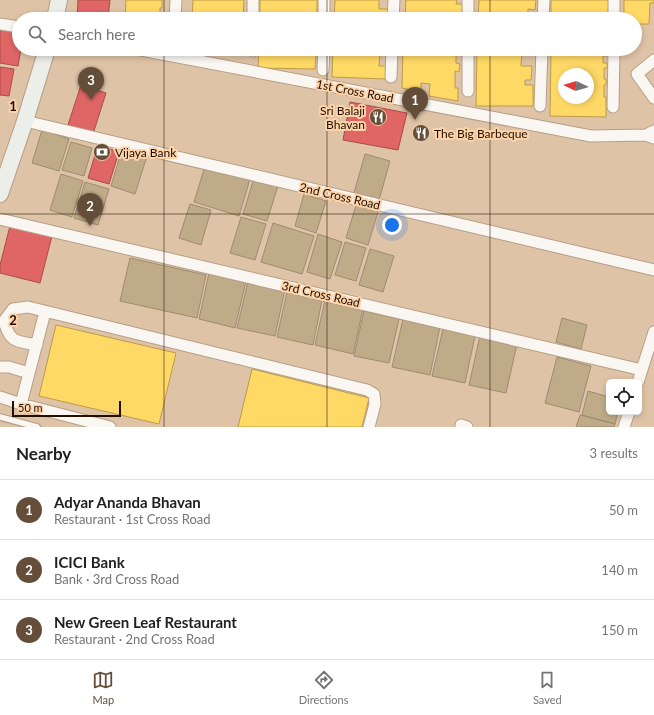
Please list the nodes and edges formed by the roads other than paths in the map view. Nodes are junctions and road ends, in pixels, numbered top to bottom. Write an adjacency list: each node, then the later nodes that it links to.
1 (59, 0): 9 (main road)
2 (176, 0): 10 (street)
3 (254, 0): 11 (street)
4 (324, 0): 12 (street)
5 (394, 0): 13 (street)
6 (468, 0): 14 (street)
7 (544, 0): 15 (street)
8 (614, 0): 16 (street)
9 (56, 12)
10 (175, 12)
11 (253, 12)
12 (324, 12)
13 (393, 12)
14 (468, 12)
15 (543, 12)
16 (614, 12)
17 (0, 24): 18 (street)
18 (12, 26)
19 (45, 56): 33 (main road)
20 (172, 56): 34 (street, 1st Cross Road)
21 (324, 56): 27 (street)
22 (392, 56): 28 (street)
23 (468, 56): 29 (street)
24 (542, 56): 31 (street)
25 (614, 56): 32 (street)
26 (654, 60): 30 (street)
27 (323, 70)
28 (391, 77)
29 (468, 91)
30 (654, 98)
31 (540, 106)
32 (613, 107)
33 (25, 121): 35 (main road); 38 (street, 2nd Cross Road)
34 (651, 135)
35 (3, 174): 36 (main road)
36 (0, 194)
37 (0, 219): 44 (street, 3rd Cross Road)
38 (654, 270)
39 (45, 312): 40 (street); 42 (street); 53 (street)
40 (2, 321): 42 (street)
41 (654, 332): 44 (street)
42 (37, 345): 45 (street)
43 (0, 367): 45 (street)
44 (642, 370): 46 (street)
45 (29, 373): 48 (street)
46 (639, 379)
47 (0, 397): 48 (street)
48 (21, 404): 52 (street)
49 (628, 415): 54 (street)
50 (0, 417): 51 (lane)
51 (37, 427)
52 (110, 427)
53 (369, 427)
54 (624, 427)

